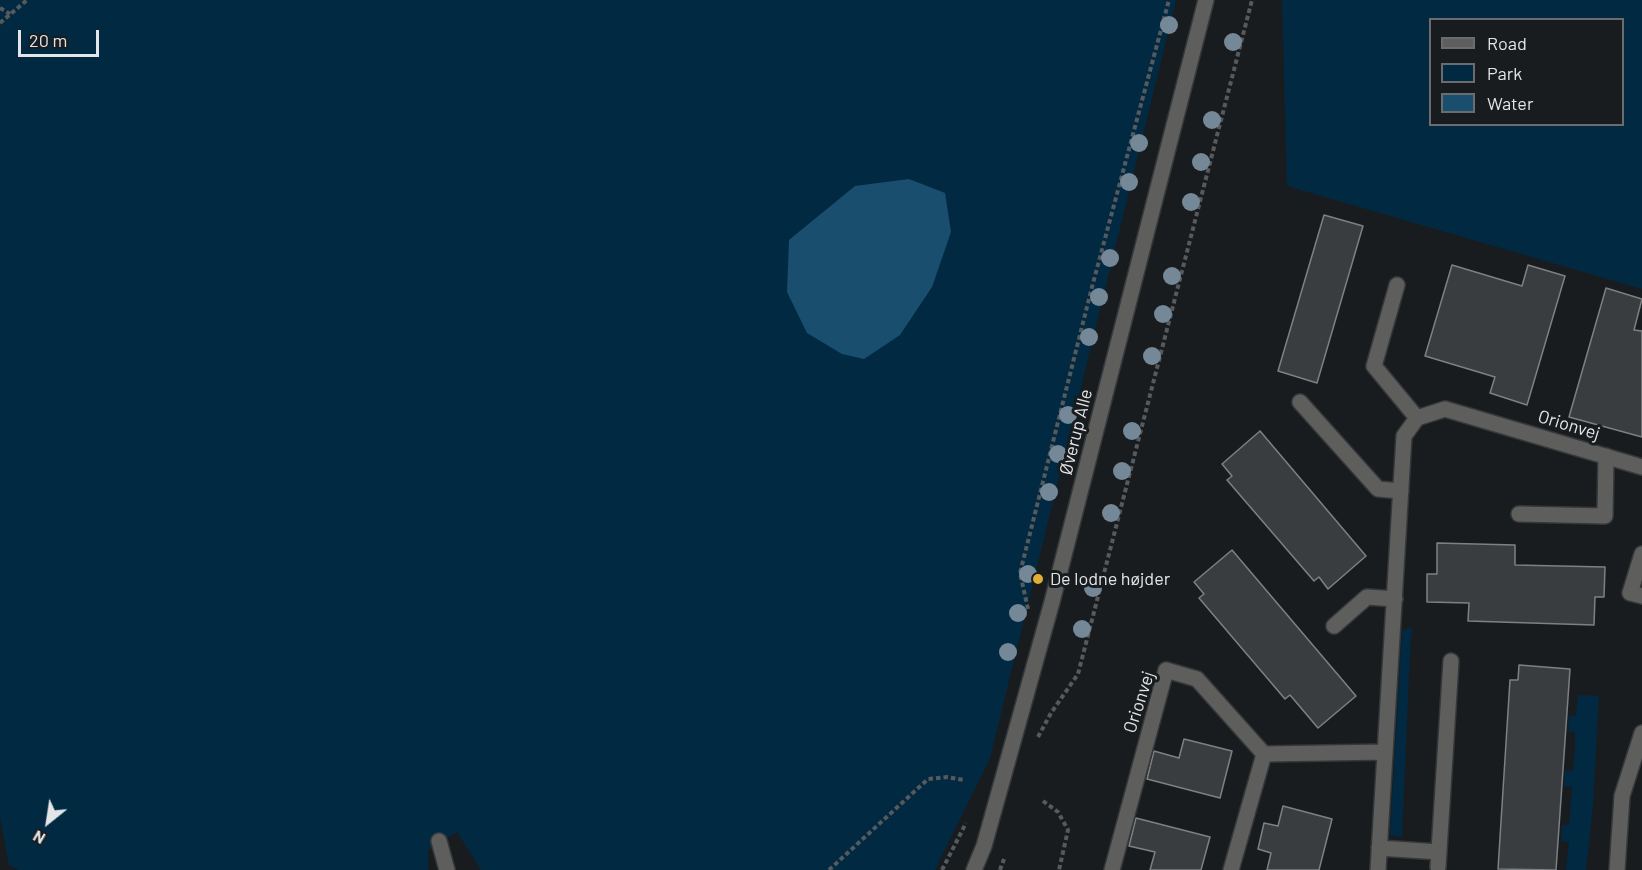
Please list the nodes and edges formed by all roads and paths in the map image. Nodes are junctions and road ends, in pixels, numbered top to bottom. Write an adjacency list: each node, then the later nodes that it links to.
1 (27, 0): 6 (path)
2 (1169, 0): 18 (path)
3 (1206, 0): 34 (street, Øverup Alle)
4 (1252, 0): 22 (path)
5 (0, 8): 6 (path)
6 (10, 14): 7 (path)
7 (0, 23)
8 (1397, 285): 10 (street)
9 (1300, 402): 13 (street)
10 (1417, 418): 11 (street, Orionvej); 13 (street)
11 (1606, 456): 12 (street, Orionvej); 14 (street)
12 (1642, 467)
13 (1401, 491): 17 (street)
14 (1519, 514)
15 (1642, 554): 16 (street)
16 (1642, 596)
17 (1395, 599): 19 (street); 23 (street)
18 (1029, 618)
19 (1334, 626)
20 (1451, 661): 29 (street)
21 (1642, 733): 40 (street)
22 (1036, 744)
23 (1385, 752): 24 (street); 29 (street)
24 (1264, 754): 37 (street, Orionvej); 38 (street)
25 (964, 780): 32 (path)
26 (1043, 801): 36 (path)
27 (970, 816): 33 (path)
28 (440, 841): 31 (street)
29 (1379, 848): 39 (street)
30 (1006, 850): 35 (path)
31 (447, 870)
32 (829, 870)
33 (942, 870)
34 (974, 870)
35 (1000, 870)
36 (1059, 870)
37 (1112, 870)
38 (1231, 870)
39 (1378, 870)
40 (1617, 870)

